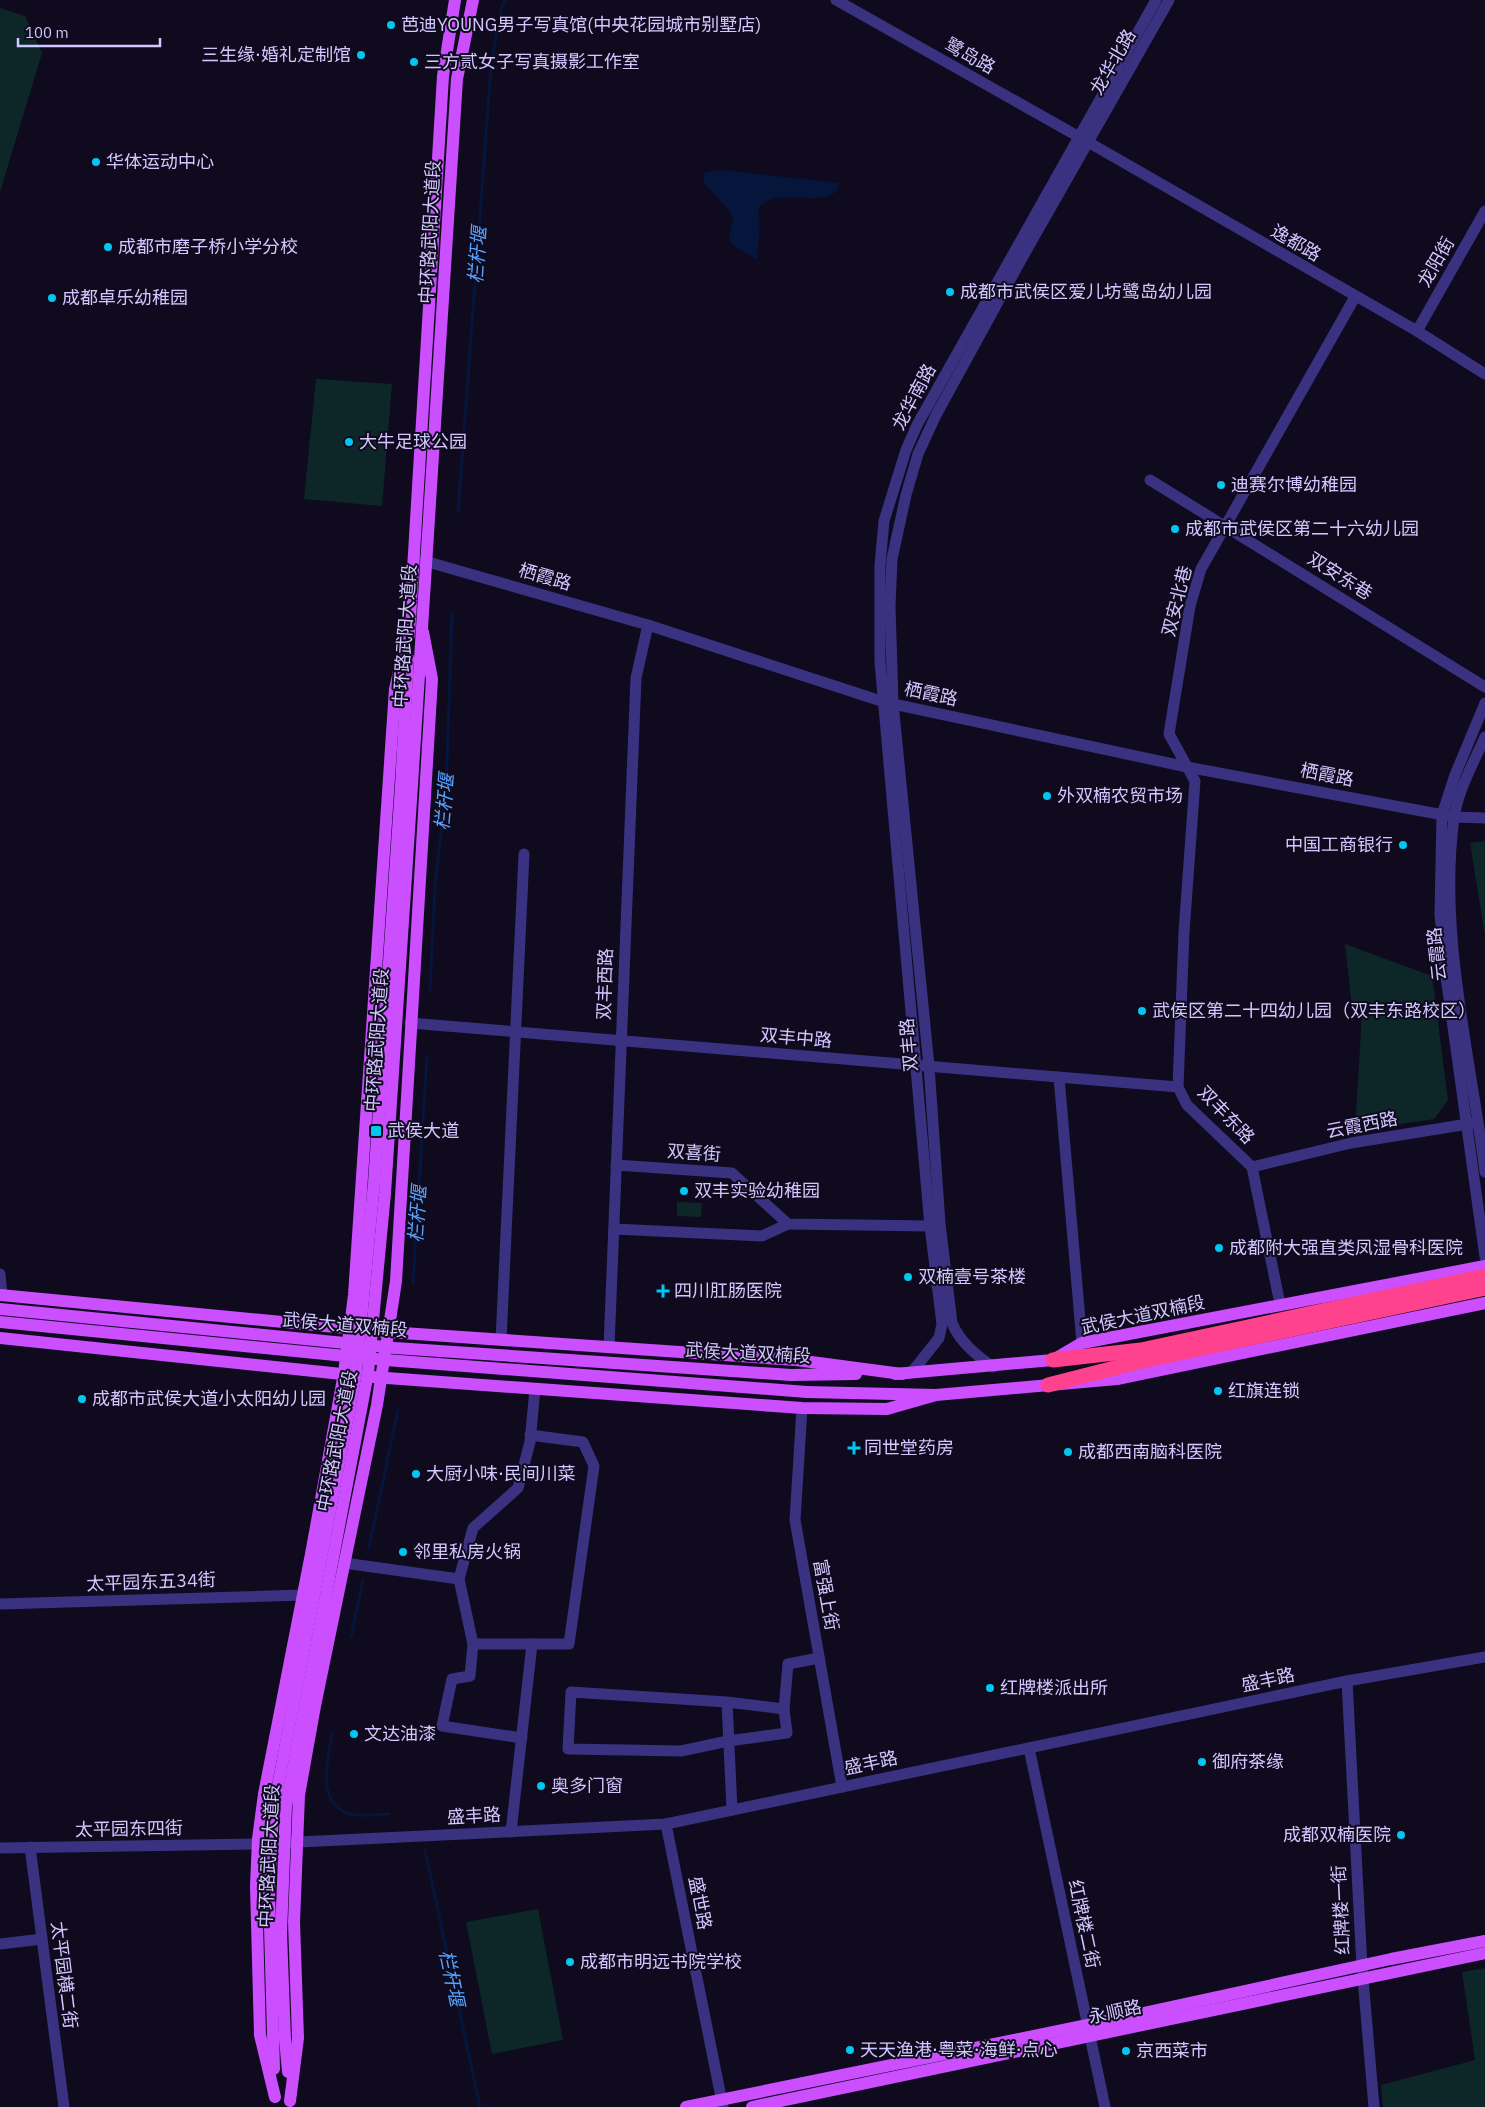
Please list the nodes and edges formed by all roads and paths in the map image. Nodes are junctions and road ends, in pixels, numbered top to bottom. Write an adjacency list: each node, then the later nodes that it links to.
1 (456, 0): 13 (main road, 中环路武阳大道段)
2 (473, 0): 14 (main road, 中环路武阳大道段)
3 (836, 0): 6 (street, 鹭岛路)
4 (1156, 0): 6 (street, 龙华北路)
5 (1169, 0): 6 (street, 龙华北路)
6 (1084, 140): 8 (street, 逸都路); 19 (street, 龙华南路)
7 (1485, 211): 9 (street, 龙阳街)
8 (1355, 297): 9 (street, 逸都路); 12 (street, 双安北巷)
9 (1416, 331): 10 (street, 逸都路)
10 (1485, 374)
11 (1150, 480): 12 (street, 双安东巷)
12 (1226, 526): 18 (street, 双安东巷); 22 (street, 双安北巷)
13 (412, 561): 14 (street, 栖霞路); 16 (main road, 中环路武阳大道段)
14 (428, 562): 15 (street, 栖霞路); 17 (main road, 中环路武阳大道段)
15 (648, 625): 19 (street, 栖霞路); 30 (street, 双丰西路)
16 (409, 628): 23 (main road, 中环路武阳大道段); 52 (main road)
17 (423, 632): 23 (main road, 中环路武阳大道段); 28 (main road)
18 (1485, 687)
19 (889, 703): 22 (street, 栖霞路); 31 (street, 双丰路); 32 (street, 双丰路)
20 (1485, 703): 24 (street)
21 (1485, 737): 25 (street, 云霞路)
22 (1188, 767): 24 (street, 栖霞路); 34 (street, 双丰东路)
23 (407, 786): 97 (main road, 中环路武阳大道段, bridge); 98 (main road, 中环路武阳大道段, bridge)
24 (1442, 815): 25 (street, 栖霞路); 35 (street)
25 (1454, 817): 26 (street, 栖霞路); 35 (street, 云霞路)
26 (1485, 818)
27 (524, 854): 29 (street)
28 (410, 1023): 29 (street, 双丰中路); 53 (main road)
29 (516, 1032): 30 (street, 双丰中路); 55 (street)
30 (620, 1041): 31 (street, 双丰中路); 36 (street, 双丰西路)
31 (917, 1066): 32 (street, 双丰中路); 40 (street, 双丰路)
32 (929, 1066): 33 (street, 双丰中路); 60 (street, 双丰路)
33 (1059, 1077): 34 (street, 双丰中路); 56 (street)
34 (1178, 1087): 37 (street, 双丰东路)
35 (1477, 1122): 37 (street, 云霞西路); 38 (street, 云霞路); 42 (street)
36 (616, 1165): 39 (street, 双喜街); 41 (street, 双丰西路)
37 (1252, 1167): 49 (street, 双丰东路)
38 (1485, 1172)
39 (788, 1224): 40 (street); 41 (street)
40 (930, 1226): 61 (street, 双丰路)
41 (614, 1229): 57 (street, 双丰西路)
42 (1485, 1257)
43 (1485, 1266): 49 (main road, 武侯大道双楠段)
44 (0, 1274): 47 (street)
45 (1485, 1276): 58 (highway)
46 (1485, 1288): 58 (highway)
47 (1, 1295): 52 (main road)
48 (1485, 1303): 64 (main road, 武侯大道双楠段)
49 (1280, 1304): 56 (main road, 武侯大道双楠段)
50 (0, 1309): 61 (main road, 武侯大道双楠段, bridge)
51 (0, 1322): 66 (main road, 武侯大道双楠段, bridge)
52 (350, 1329): 53 (main road); 62 (main road)
53 (388, 1332): 55 (main road); 63 (main road)
54 (0, 1338): 62 (main road)
55 (501, 1340): 57 (main road)
56 (1082, 1343): 59 (main road, 武侯大道双楠段)
57 (608, 1346): 61 (main road)
58 (1142, 1356): 59 (highway); 64 (highway)
59 (1053, 1360): 60 (main road, 武侯大道双楠段)
60 (993, 1367): 61 (main road, 武侯大道双楠段)
61 (907, 1373)
62 (344, 1374): 63 (main road); 71 (main road)
63 (381, 1377): 65 (main road); 69 (main road)
64 (1048, 1385): 66 (main road, 武侯大道双楠段)
65 (535, 1388): 67 (main road); 68 (street)
66 (936, 1395): 67 (main road)
67 (802, 1408): 76 (street, 富强上街)
68 (530, 1436): 70 (street); 74 (street)
69 (344, 1563): 70 (street); 87 (main road)
70 (459, 1579): 73 (street)
71 (303, 1594): 72 (street, 太平园东五34街); 88 (main road)
72 (0, 1604)
73 (473, 1644): 74 (street); 80 (street)
74 (532, 1644): 80 (street)
75 (1485, 1657): 77 (street, 盛丰路)
76 (819, 1658): 79 (street); 83 (street, 富强上街)
77 (1346, 1682): 82 (street, 盛丰路); 95 (street, 红牌楼一街)
78 (726, 1702): 79 (street); 81 (street); 81 (street)
79 (784, 1709): 81 (street)
80 (522, 1738): 86 (street)
81 (728, 1741): 84 (street)
82 (1029, 1748): 83 (street, 盛丰路); 96 (street, 红牌楼二街)
83 (842, 1787): 84 (street, 盛丰路)
84 (732, 1810): 85 (street, 盛丰路)
85 (666, 1824): 86 (street, 盛丰路); 99 (street, 盛世路)
86 (511, 1832): 87 (street, 盛丰路)
87 (296, 1843): 88 (street, 盛丰路); 98 (main road)
88 (258, 1844): 90 (street, 太平园东四街); 97 (main road)
89 (0, 1848): 90 (street, 太平园东四街)
90 (30, 1848): 91 (street, 太平园横二街)
91 (42, 1939): 93 (street); 100 (street, 太平园横二街)
92 (1485, 1941): 95 (main road)
93 (0, 1944)
94 (1485, 1953): 95 (main road, 永顺路)
95 (1362, 1972): 96 (main road, 永顺路); 104 (street, 红牌楼一街)
96 (1089, 2030): 99 (main road); 102 (main road, 永顺路); 103 (street, 红牌楼二街)
97 (275, 2102)
98 (290, 2104)
99 (722, 2104): 101 (main road)
100 (64, 2107)
101 (686, 2107)
102 (752, 2107)
103 (1105, 2107)
104 (1374, 2107)

